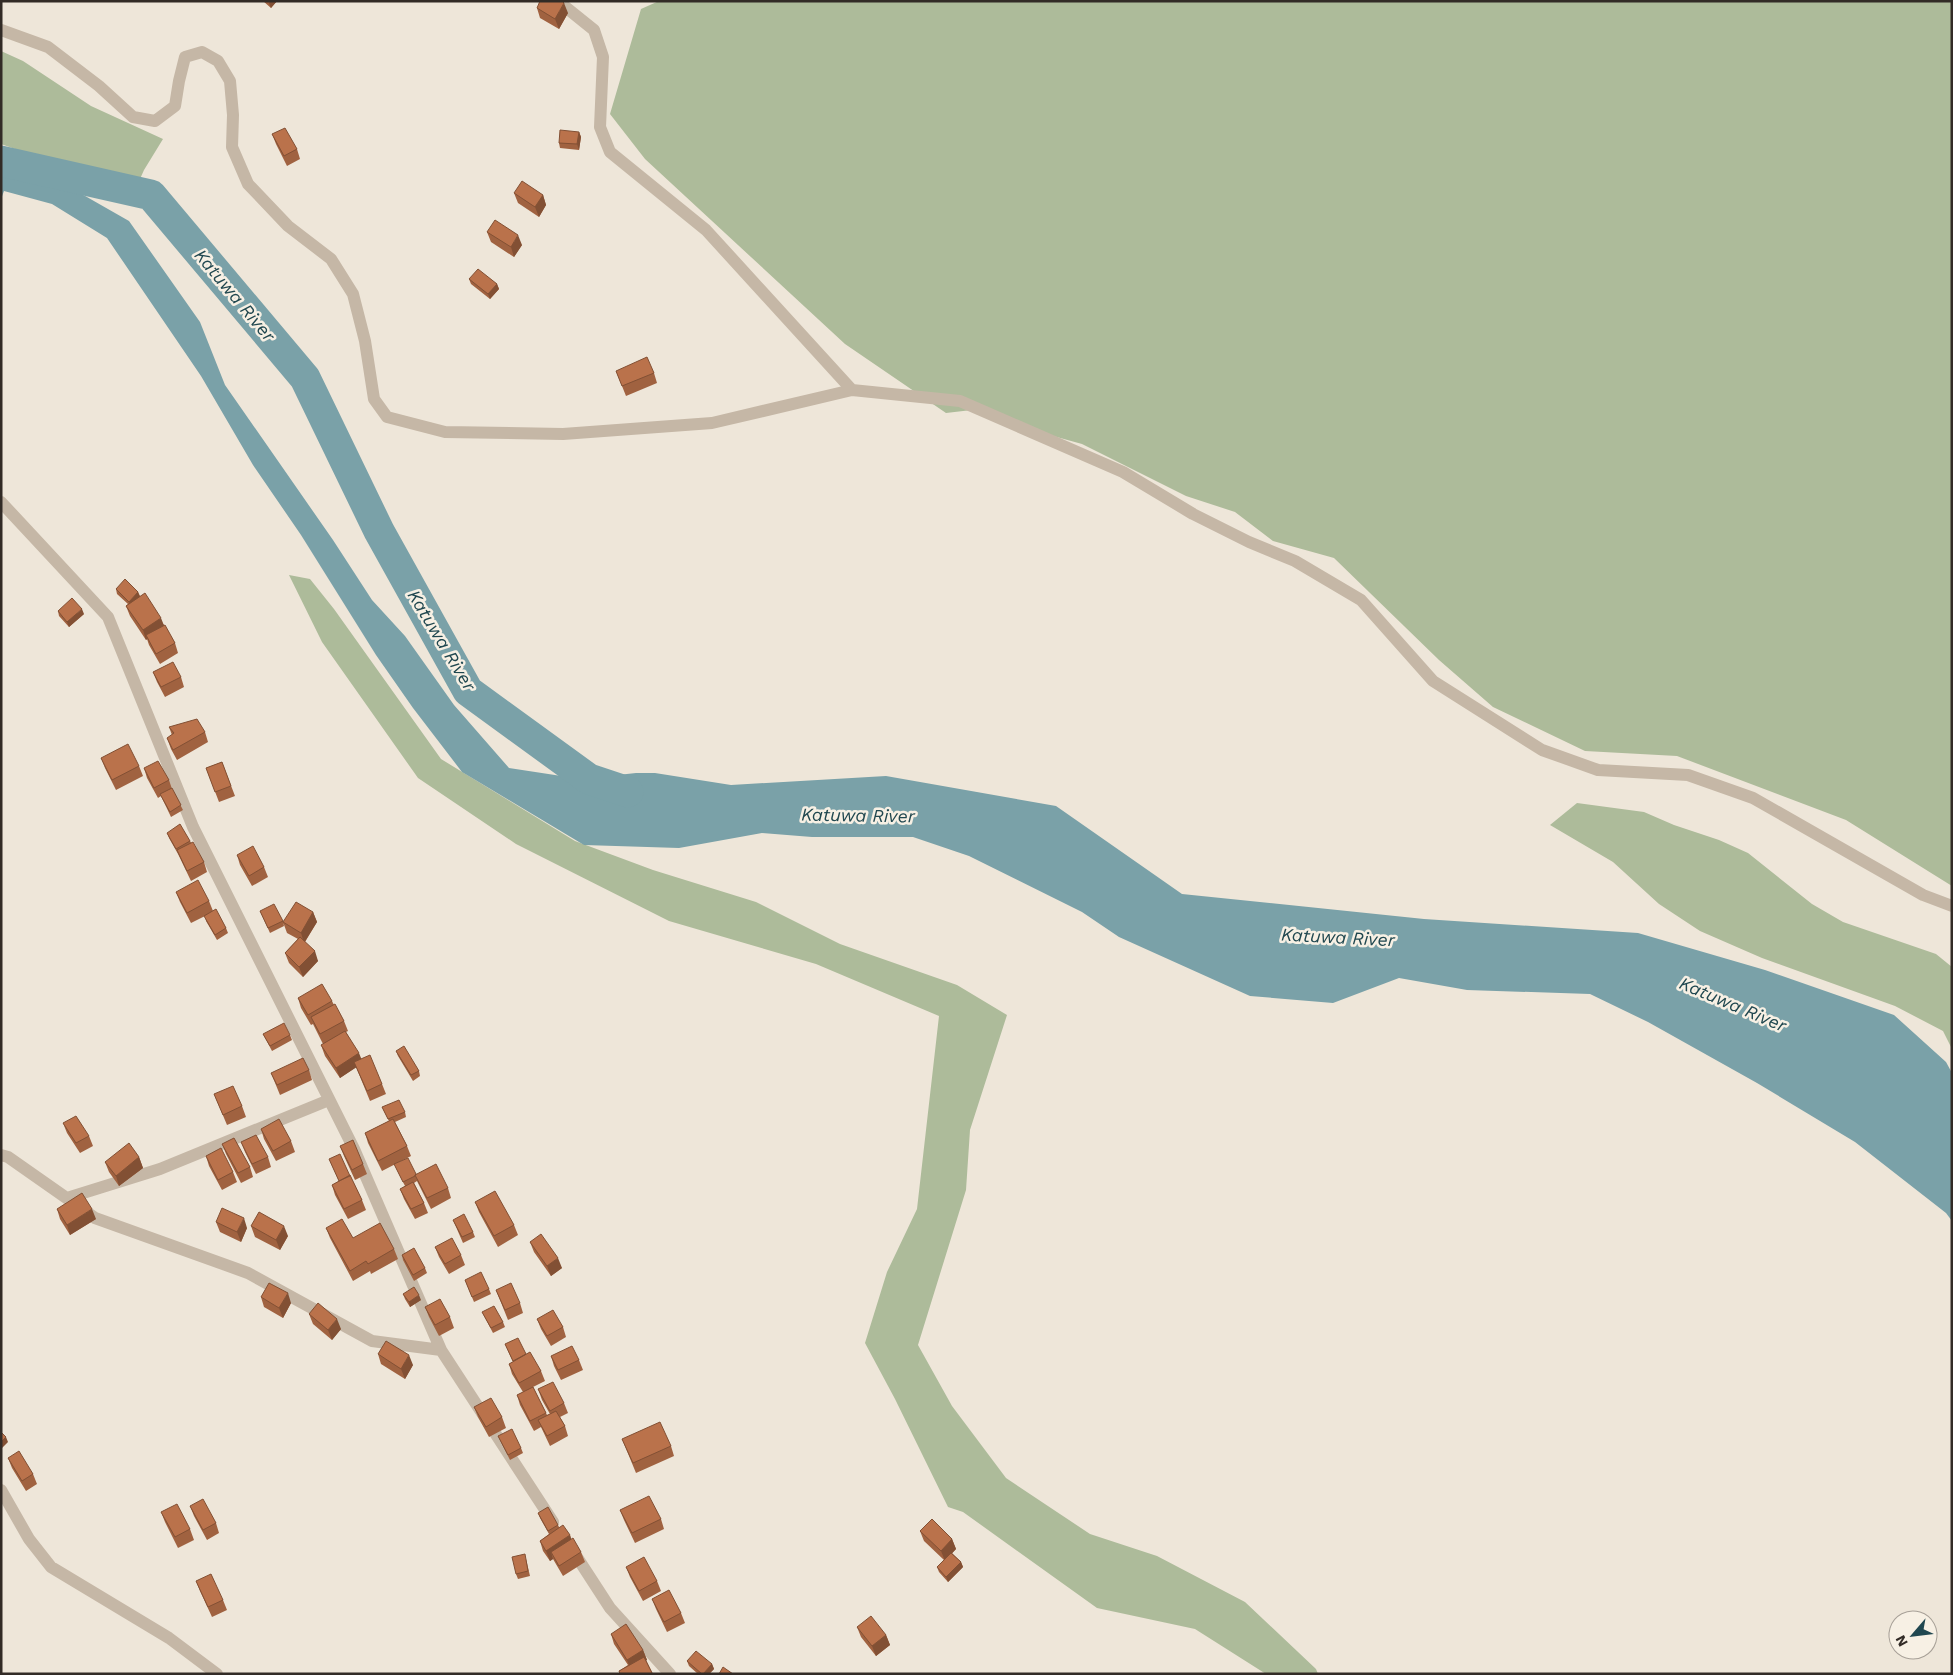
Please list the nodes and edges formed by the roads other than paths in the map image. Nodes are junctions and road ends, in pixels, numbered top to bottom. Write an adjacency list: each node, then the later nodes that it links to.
1 (558, 1): 3 (street)
2 (1, 30): 3 (street)
3 (852, 390): 5 (street)
4 (1, 502): 6 (street)
5 (1952, 906)
6 (330, 1100): 8 (street); 9 (street)
7 (1, 1155): 8 (street)
8 (67, 1198): 9 (street)
9 (441, 1350): 12 (street)
10 (1, 1490): 11 (street)
11 (217, 1674)
12 (670, 1674)

